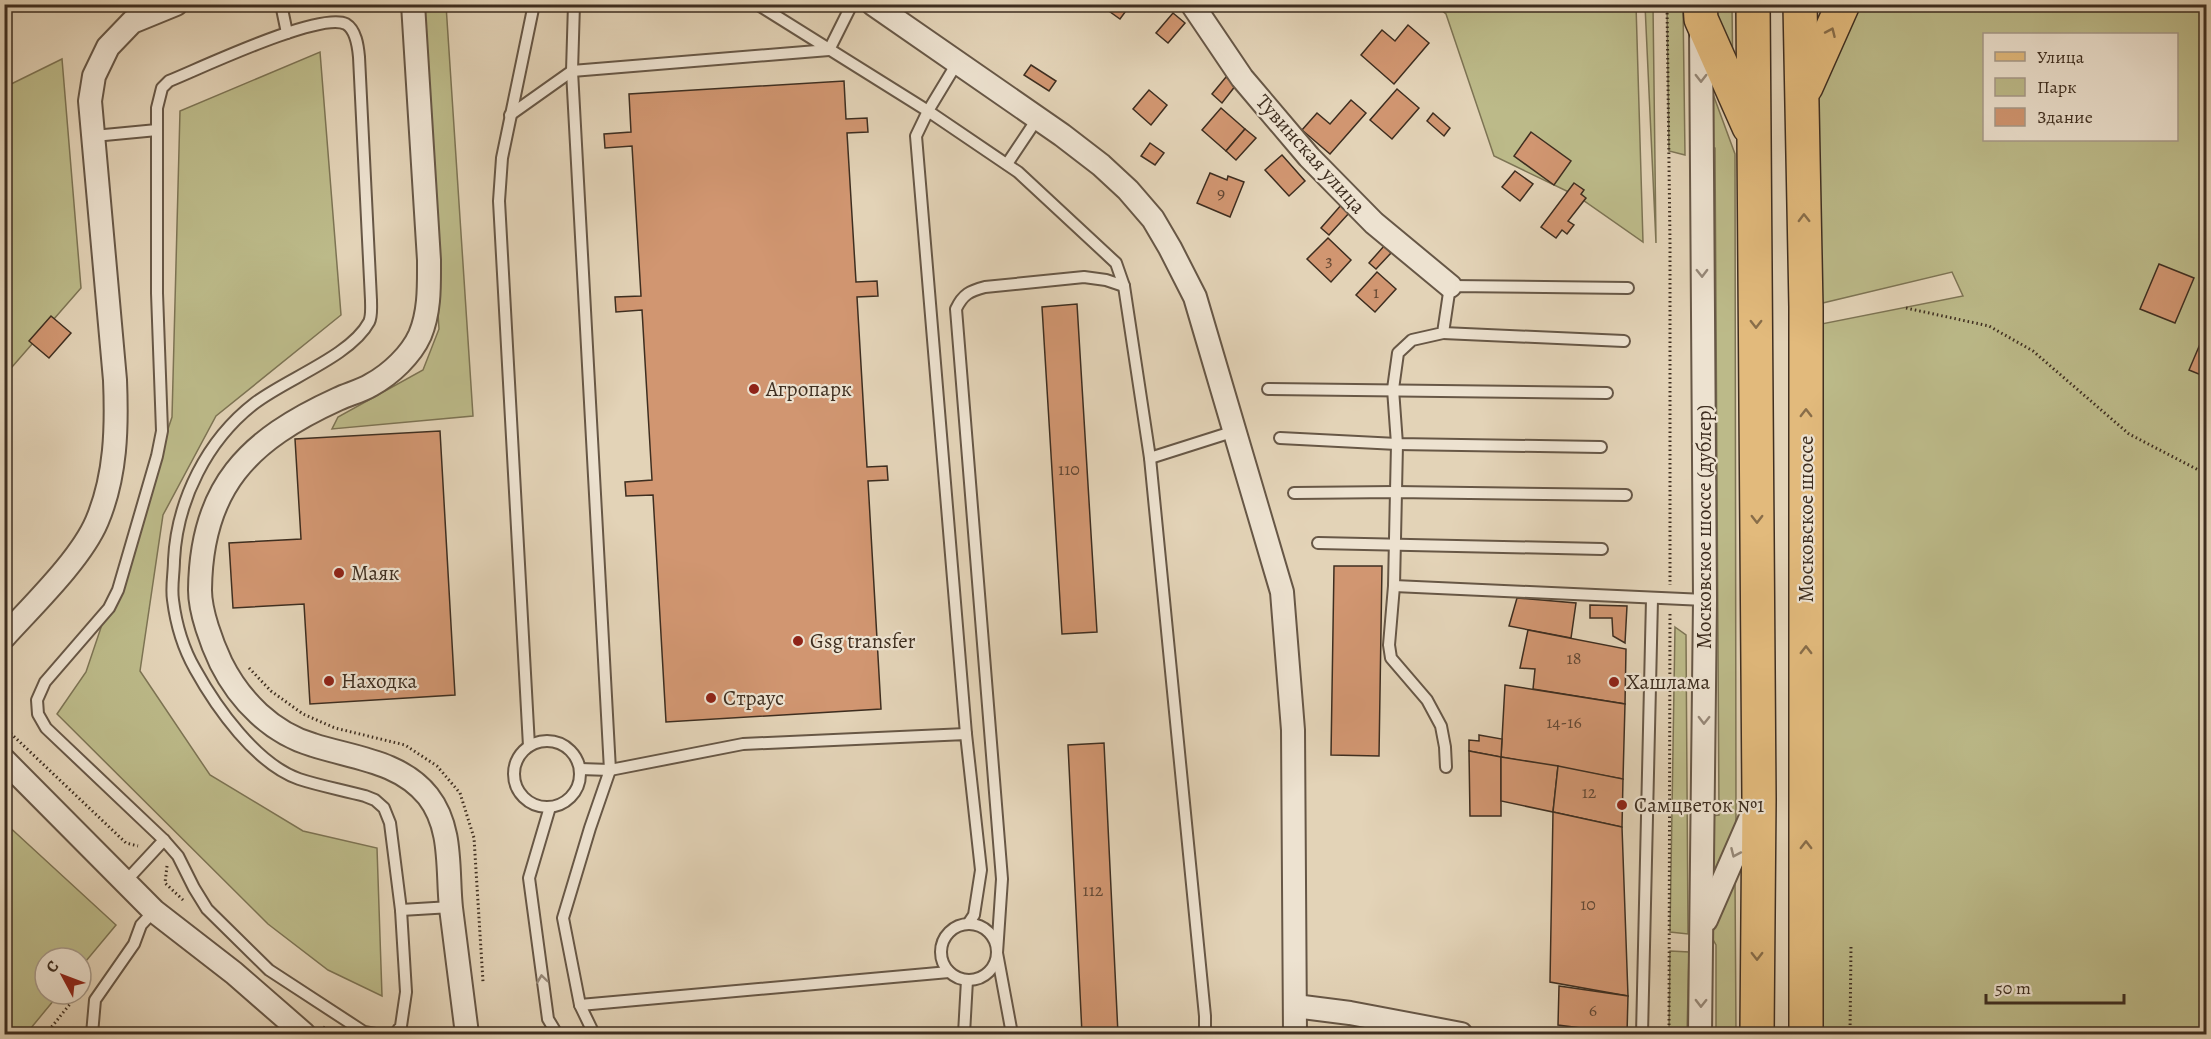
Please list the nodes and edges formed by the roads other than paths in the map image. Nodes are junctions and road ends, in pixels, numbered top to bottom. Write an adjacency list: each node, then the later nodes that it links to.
1 (281, 4): 14 (lane)
2 (413, 4): 59 (street)
3 (534, 4): 20 (lane)
4 (574, 4): 17 (lane)
5 (757, 4): 15 (lane)
6 (852, 4): 15 (lane)
7 (873, 4): 16 (street)
8 (1192, 4): 27 (street, Тувинская улица)
9 (1753, 4): 24 (main road)
10 (1800, 4): 18 (main road, Московское шоссе)
11 (1843, 4): 18 (main road, one-way to 11)
12 (183, 8): 23 (street)
13 (1701, 12): 24 (main road); 47 (street, Московское шоссе (дублер), one-way to 47)
14 (287, 33): 22 (lane); 60 (lane)
15 (829, 50): 17 (lane); 19 (lane)
16 (957, 63): 19 (lane); 21 (street)
17 (572, 71): 20 (lane); 54 (lane)
18 (1802, 97): 84 (main road, Московское шоссе, one-way to 18)
19 (928, 111): 25 (lane); 49 (lane)
20 (510, 115): 50 (lane)
21 (1037, 119): 25 (lane); 34 (street)
22 (157, 130): 23 (lane); 57 (lane)
23 (94, 136): 48 (street)
24 (1755, 139): 55 (main road, one-way to 55)
25 (1006, 164): 26 (lane)
26 (1124, 286): 38 (lane); 64 (lane)
27 (1450, 286): 28 (lane); 29 (lane)
28 (1628, 288)
29 (1443, 333): 30 (lane); 32 (lane)
30 (1624, 341)
31 (1268, 389): 32 (lane)
32 (1393, 389): 33 (lane); 36 (lane)
33 (1607, 393)
34 (1235, 431): 38 (lane); 68 (street)
35 (1280, 438): 36 (lane)
36 (1397, 444): 37 (lane); 39 (lane)
37 (1601, 447)
38 (1150, 458): 78 (lane)
39 (1395, 492): 40 (lane); 41 (lane); 43 (lane)
40 (1294, 493)
41 (1626, 495)
42 (1318, 543): 43 (lane)
43 (1395, 544): 44 (lane); 45 (lane)
44 (1602, 549)
45 (1394, 586): 46 (lane); 52 (lane)
46 (1652, 599): 47 (lane); 81 (lane)
47 (1705, 600): 63 (street, Московское шоссе (дублер), one-way to 63)
48 (4, 637)
49 (966, 734): 54 (lane); 62 (lane)
50 (529, 746): 53 (lane); 56 (lane)
51 (4, 760): 58 (street)
52 (1446, 767)
53 (580, 769): 54 (lane); 56 (lane)
54 (610, 770): 67 (lane)
55 (1759, 799): 63 (street, one-way to 63); 83 (main road, one-way to 83)
56 (550, 807): 74 (lane, one-way to 56)
57 (160, 844): 58 (lane); 71 (lane)
58 (125, 882): 61 (street)
59 (451, 907): 60 (lane); 73 (street)
60 (400, 910): 72 (lane)
61 (154, 911): 69 (street); 70 (lane)
62 (968, 924): 64 (lane); 65 (lane)
63 (1701, 929): 82 (street, Московское шоссе (дублер), one-way to 82)
64 (997, 953): 66 (lane); 77 (lane)
65 (949, 972): 66 (lane); 67 (lane)
66 (967, 980): 76 (lane)
67 (580, 1005): 75 (lane)
68 (1295, 1006): 79 (street); 80 (street)
69 (311, 1029)
70 (92, 1035)
71 (375, 1035)
72 (395, 1035)
73 (467, 1035)
74 (557, 1035)
75 (594, 1035)
76 (963, 1035)
77 (1012, 1035)
78 (1205, 1035)
79 (1295, 1035)
80 (1461, 1035)
81 (1642, 1035)
82 (1700, 1035)
83 (1757, 1035)
84 (1806, 1035)

